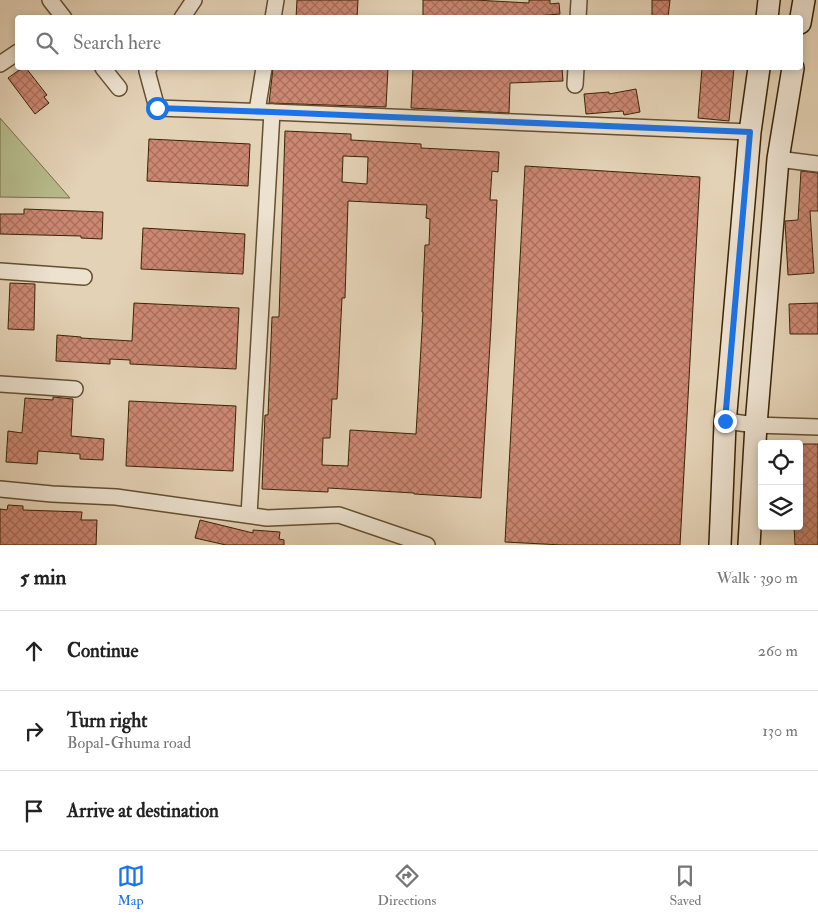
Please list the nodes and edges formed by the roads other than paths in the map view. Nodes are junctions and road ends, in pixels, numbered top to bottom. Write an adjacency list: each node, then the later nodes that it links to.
1 (50, 0): 7 (street)
2 (194, 0): 8 (street)
3 (276, 0): 9 (street)
4 (579, 0): 10 (street)
5 (769, 0): 11 (street)
6 (804, 0): 12 (street)
7 (62, 15)
8 (184, 15)
9 (274, 15)
10 (578, 15)
11 (767, 15)
12 (801, 15)
13 (15, 54): 14 (street)
14 (0, 64)
15 (106, 70): 22 (street)
16 (148, 70): 23 (street)
17 (264, 70): 23 (street)
18 (576, 70): 21 (street)
19 (759, 70): 24 (street)
20 (793, 70): 25 (street)
21 (575, 84)
22 (120, 88)
23 (265, 111): 24 (street); 35 (street)
24 (750, 132): 31 (street)
25 (778, 159): 26 (street); 32 (street)
26 (818, 164)
27 (0, 271): 28 (street)
28 (84, 277)
29 (0, 384): 30 (street)
30 (75, 389)
31 (725, 421): 32 (street); 37 (street)
32 (756, 425): 33 (street); 38 (street)
33 (818, 427)
34 (0, 489): 35 (street)
35 (249, 515): 36 (street)
36 (427, 545)
37 (720, 545)
38 (749, 545)

